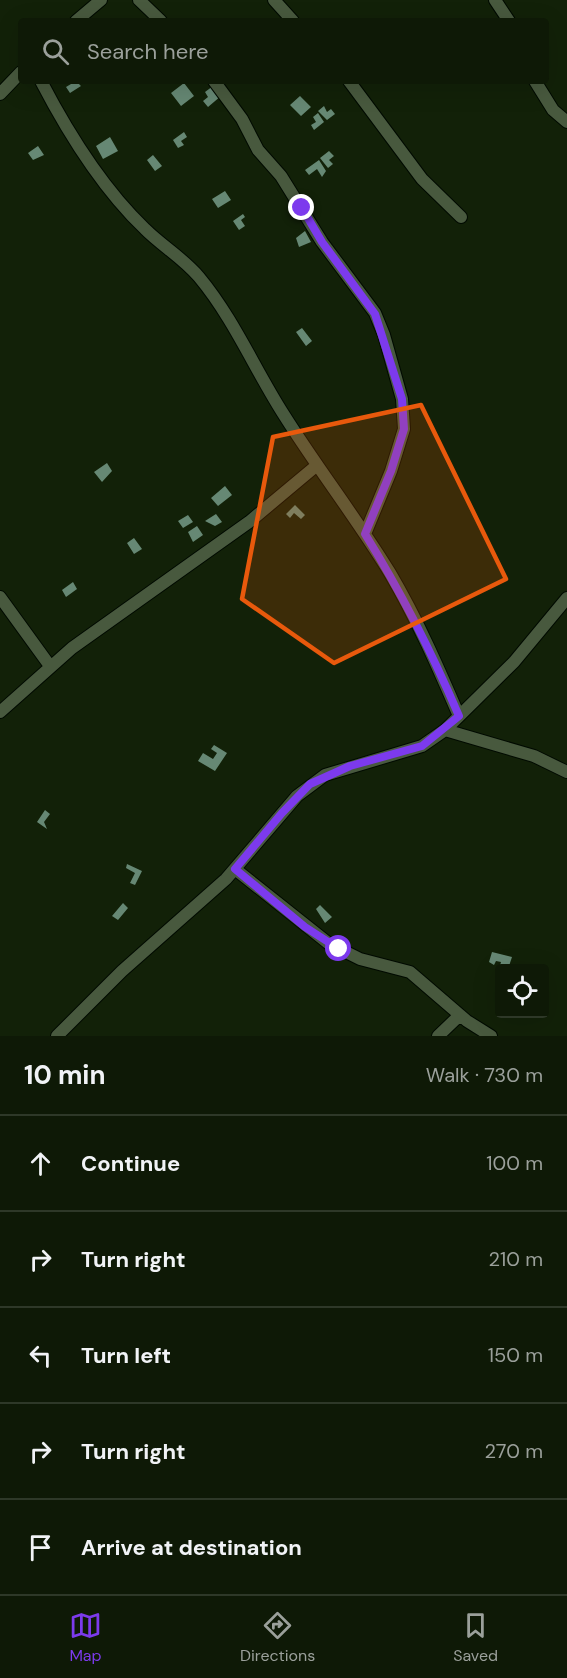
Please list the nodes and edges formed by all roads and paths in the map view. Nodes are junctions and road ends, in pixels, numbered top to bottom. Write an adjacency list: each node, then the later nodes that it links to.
1 (101, 0): 5 (street)
2 (139, 0): 6 (street)
3 (274, 0): 7 (street)
4 (495, 0): 8 (street)
5 (80, 18)
6 (158, 18)
7 (290, 18)
8 (507, 18)
9 (18, 75): 14 (street)
10 (43, 84): 17 (street)
11 (216, 84): 18 (street)
12 (351, 84): 16 (street)
13 (537, 84): 15 (street)
14 (0, 94)
15 (567, 122)
16 (461, 217)
17 (316, 466): 18 (street); 21 (street)
18 (365, 534): 23 (street)
19 (0, 597): 21 (street)
20 (567, 598): 23 (street)
21 (50, 666): 22 (street)
22 (0, 712)
23 (459, 716): 24 (street)
24 (445, 730): 25 (street); 26 (street)
25 (567, 772)
26 (235, 869): 27 (street); 28 (street)
27 (460, 1015): 29 (street); 30 (street)
28 (57, 1036)
29 (438, 1036)
30 (491, 1036)

